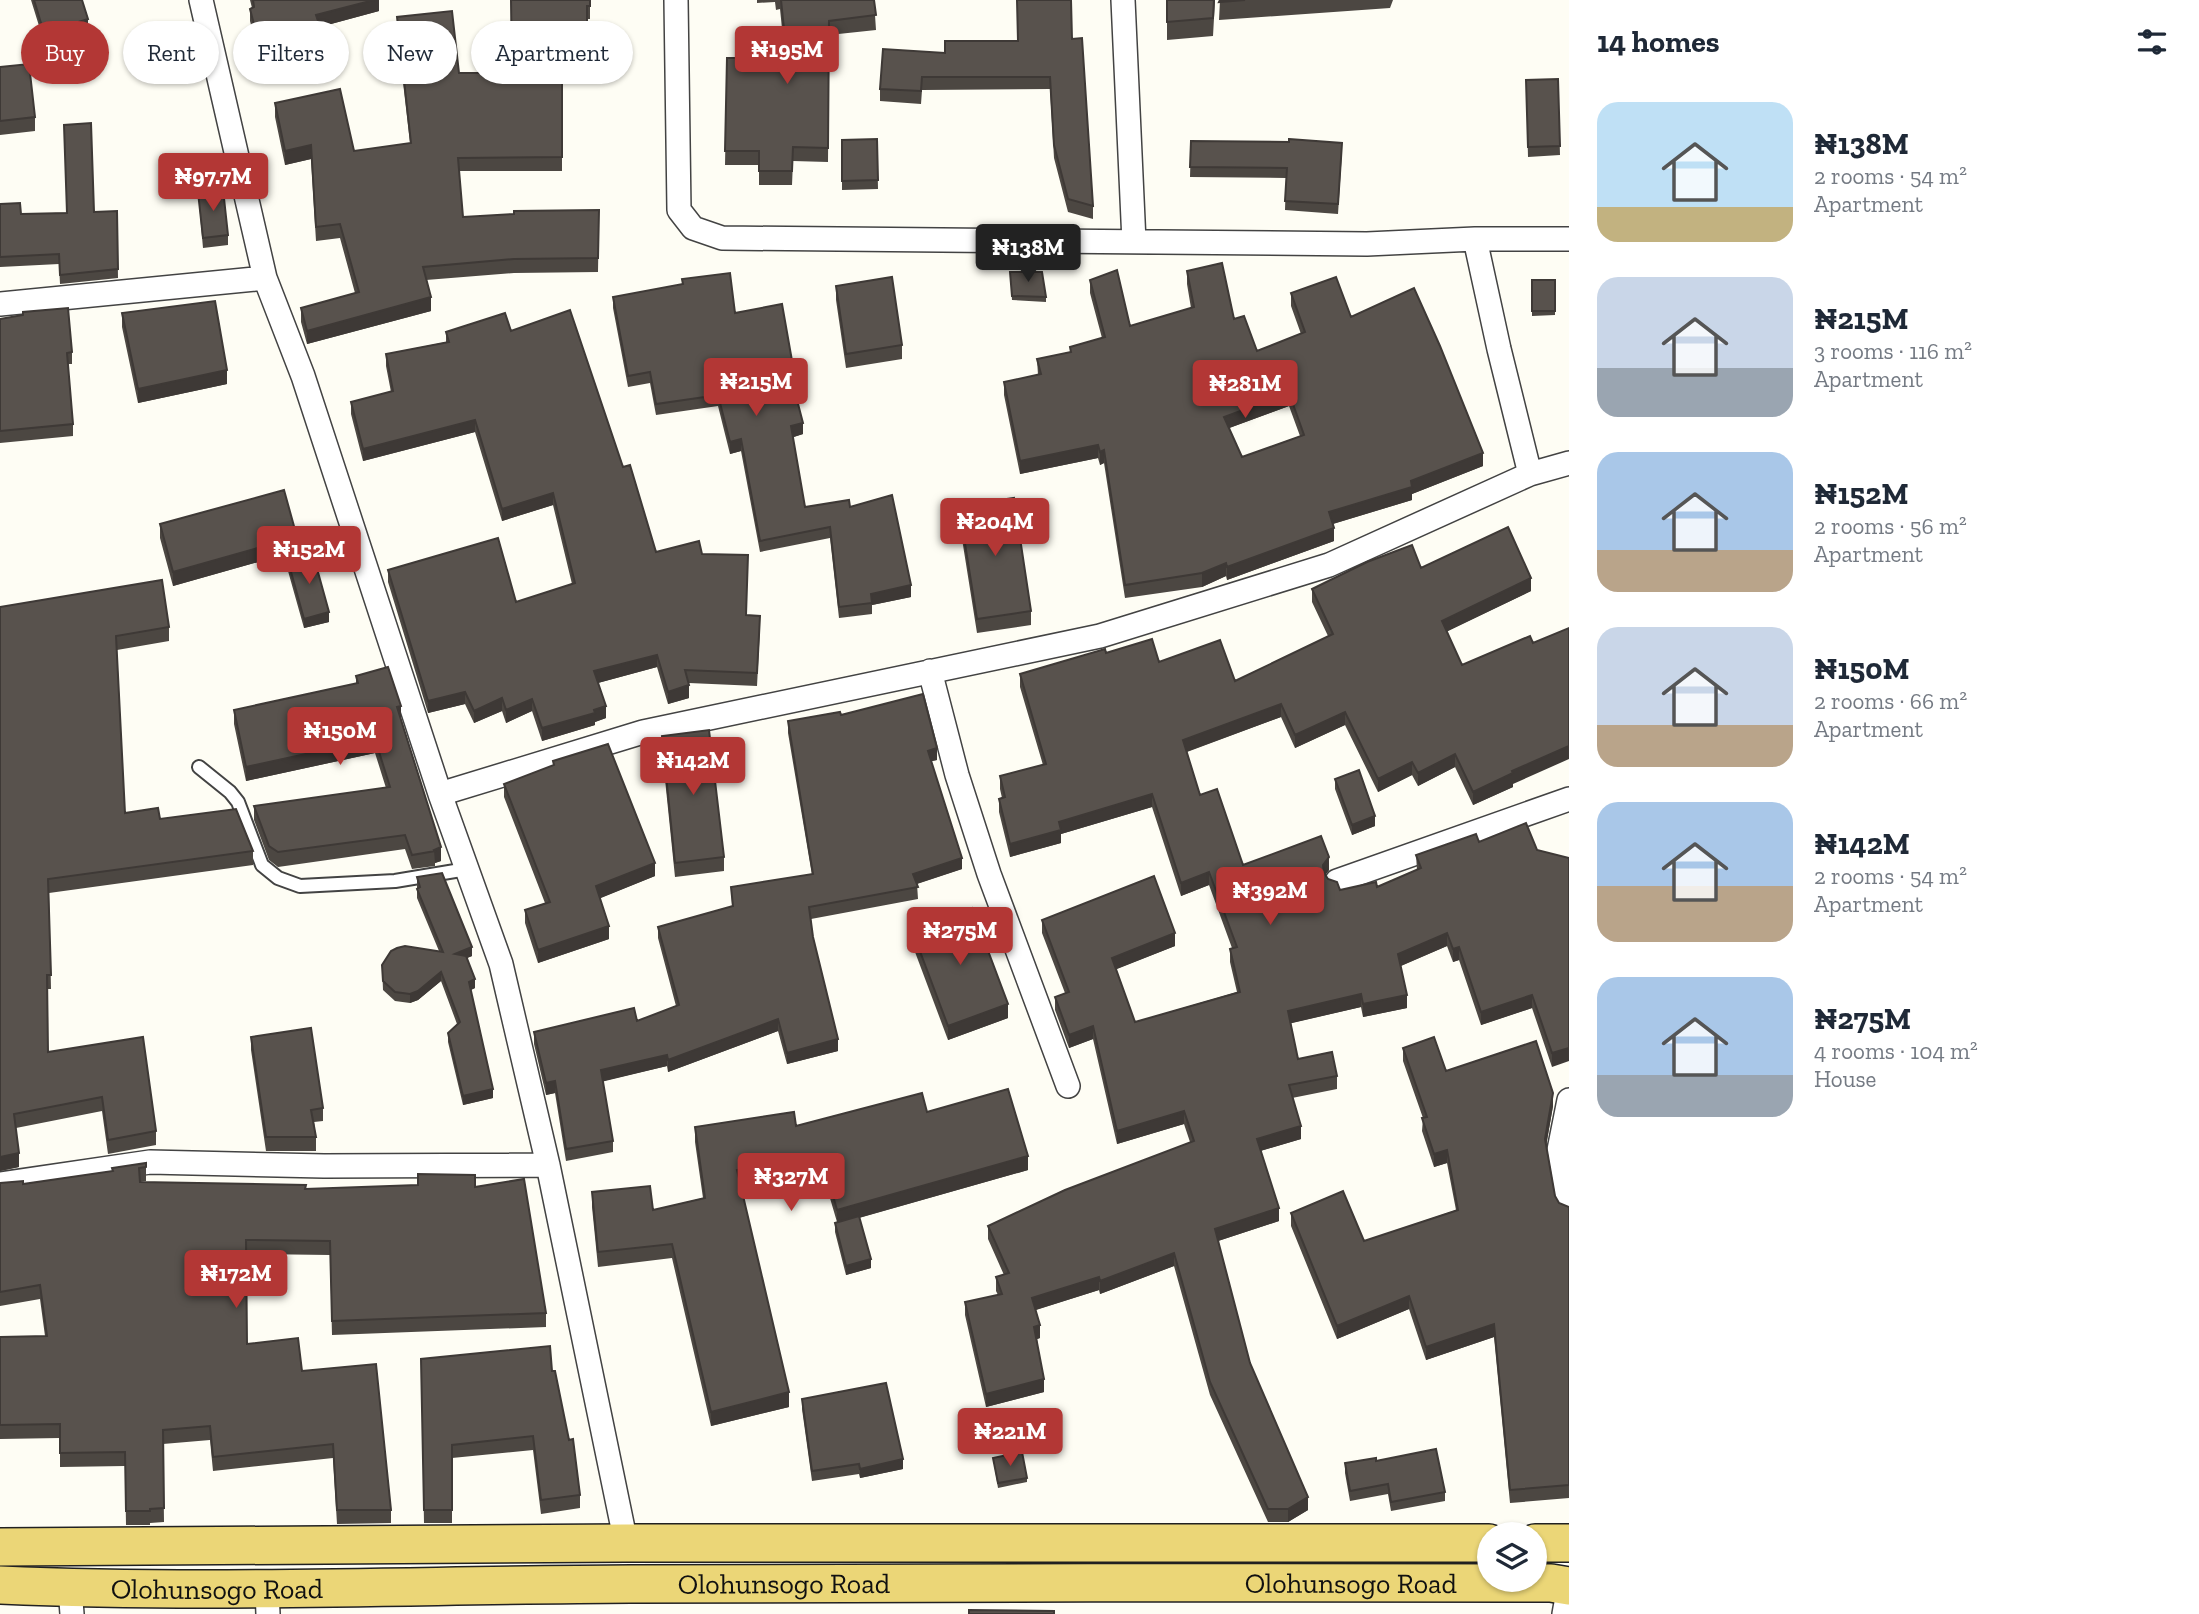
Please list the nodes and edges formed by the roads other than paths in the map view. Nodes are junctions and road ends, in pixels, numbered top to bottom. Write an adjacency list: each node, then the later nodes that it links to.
1 (201, 0): 7 (street)
2 (676, 0): 6 (street)
3 (1123, 0): 6 (street)
4 (1475, 239): 5 (street); 6 (street); 10 (street)
5 (1569, 239)
6 (1133, 242)
7 (265, 278): 8 (street); 13 (street)
8 (0, 304)
9 (1569, 463): 10 (street)
10 (1530, 474): 11 (street)
11 (930, 671): 13 (street); 17 (street)
12 (199, 767): 15 (lane)
13 (440, 794): 15 (street)
14 (1569, 799): 16 (street)
15 (467, 869): 19 (street)
16 (1337, 881)
17 (1068, 1086)
18 (1569, 1100): 21 (street)
19 (548, 1165): 20 (street); 23 (street)
20 (0, 1184)
21 (1569, 1208)
22 (1116, 1542): 23 (main road, Olohunsogo Road); 24 (main road, Olohunsogo Road); 28 (main road)
23 (626, 1543): 27 (main road, Olohunsogo Road)
24 (1477, 1543)
25 (1547, 1543): 26 (main road)
26 (1569, 1543)
27 (0, 1547)
28 (1113, 1583): 30 (main road, Olohunsogo Road); 32 (main road, Olohunsogo Road)
29 (0, 1585): 31 (main road, Olohunsogo Road)
30 (1569, 1586): 33 (street)
31 (71, 1601): 32 (main road, Olohunsogo Road)
32 (268, 1601)
33 (1564, 1614)

